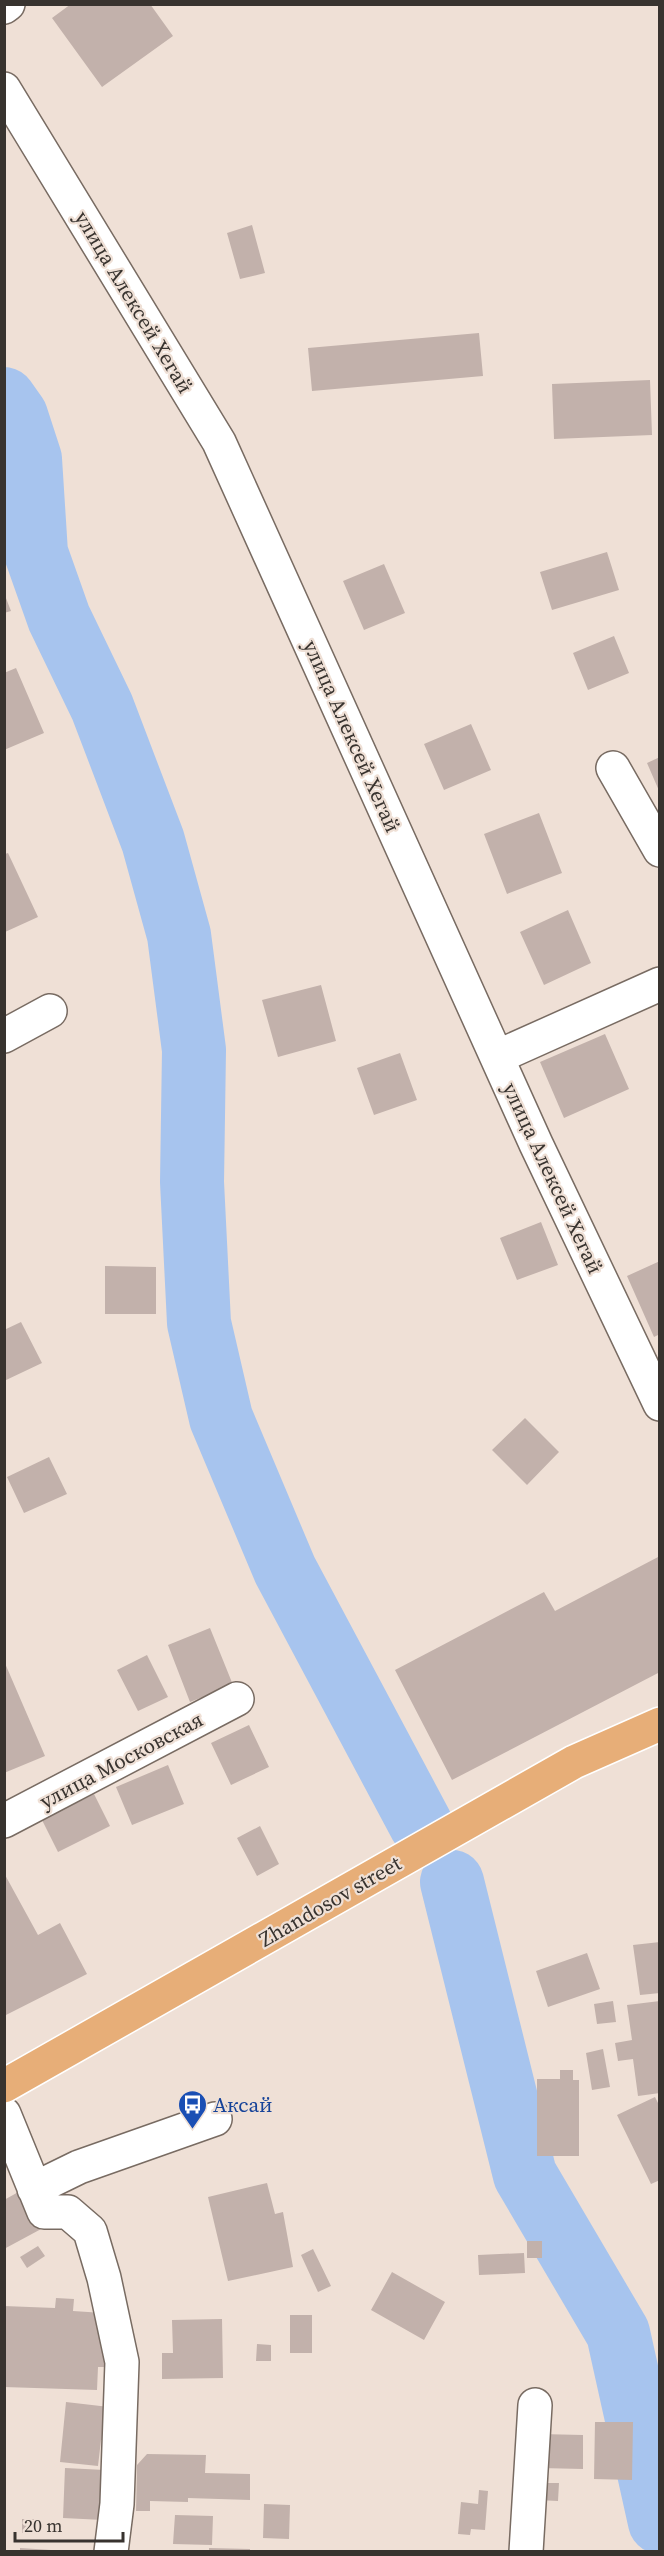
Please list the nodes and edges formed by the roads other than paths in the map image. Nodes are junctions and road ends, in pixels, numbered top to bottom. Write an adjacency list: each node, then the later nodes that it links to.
1 (8, 4): 2 (street)
2 (4, 7)
3 (4, 89): 9 (street, улица Алексей Хегай)
4 (613, 768): 5 (street)
5 (660, 850)
6 (660, 984): 9 (street)
7 (50, 1011): 8 (street)
8 (4, 1036)
9 (497, 1057): 10 (street, улица Алексей Хегай)
10 (660, 1404)
11 (237, 1700): 13 (street, улица Московская)
12 (660, 1724): 14 (main road, Zhandosov street)
13 (4, 1821)
14 (4, 2086)
15 (4, 2114): 17 (street)
16 (215, 2119): 17 (street)
17 (34, 2189): 19 (street)
18 (535, 2405): 20 (street)
19 (111, 2552)
20 (526, 2552)

